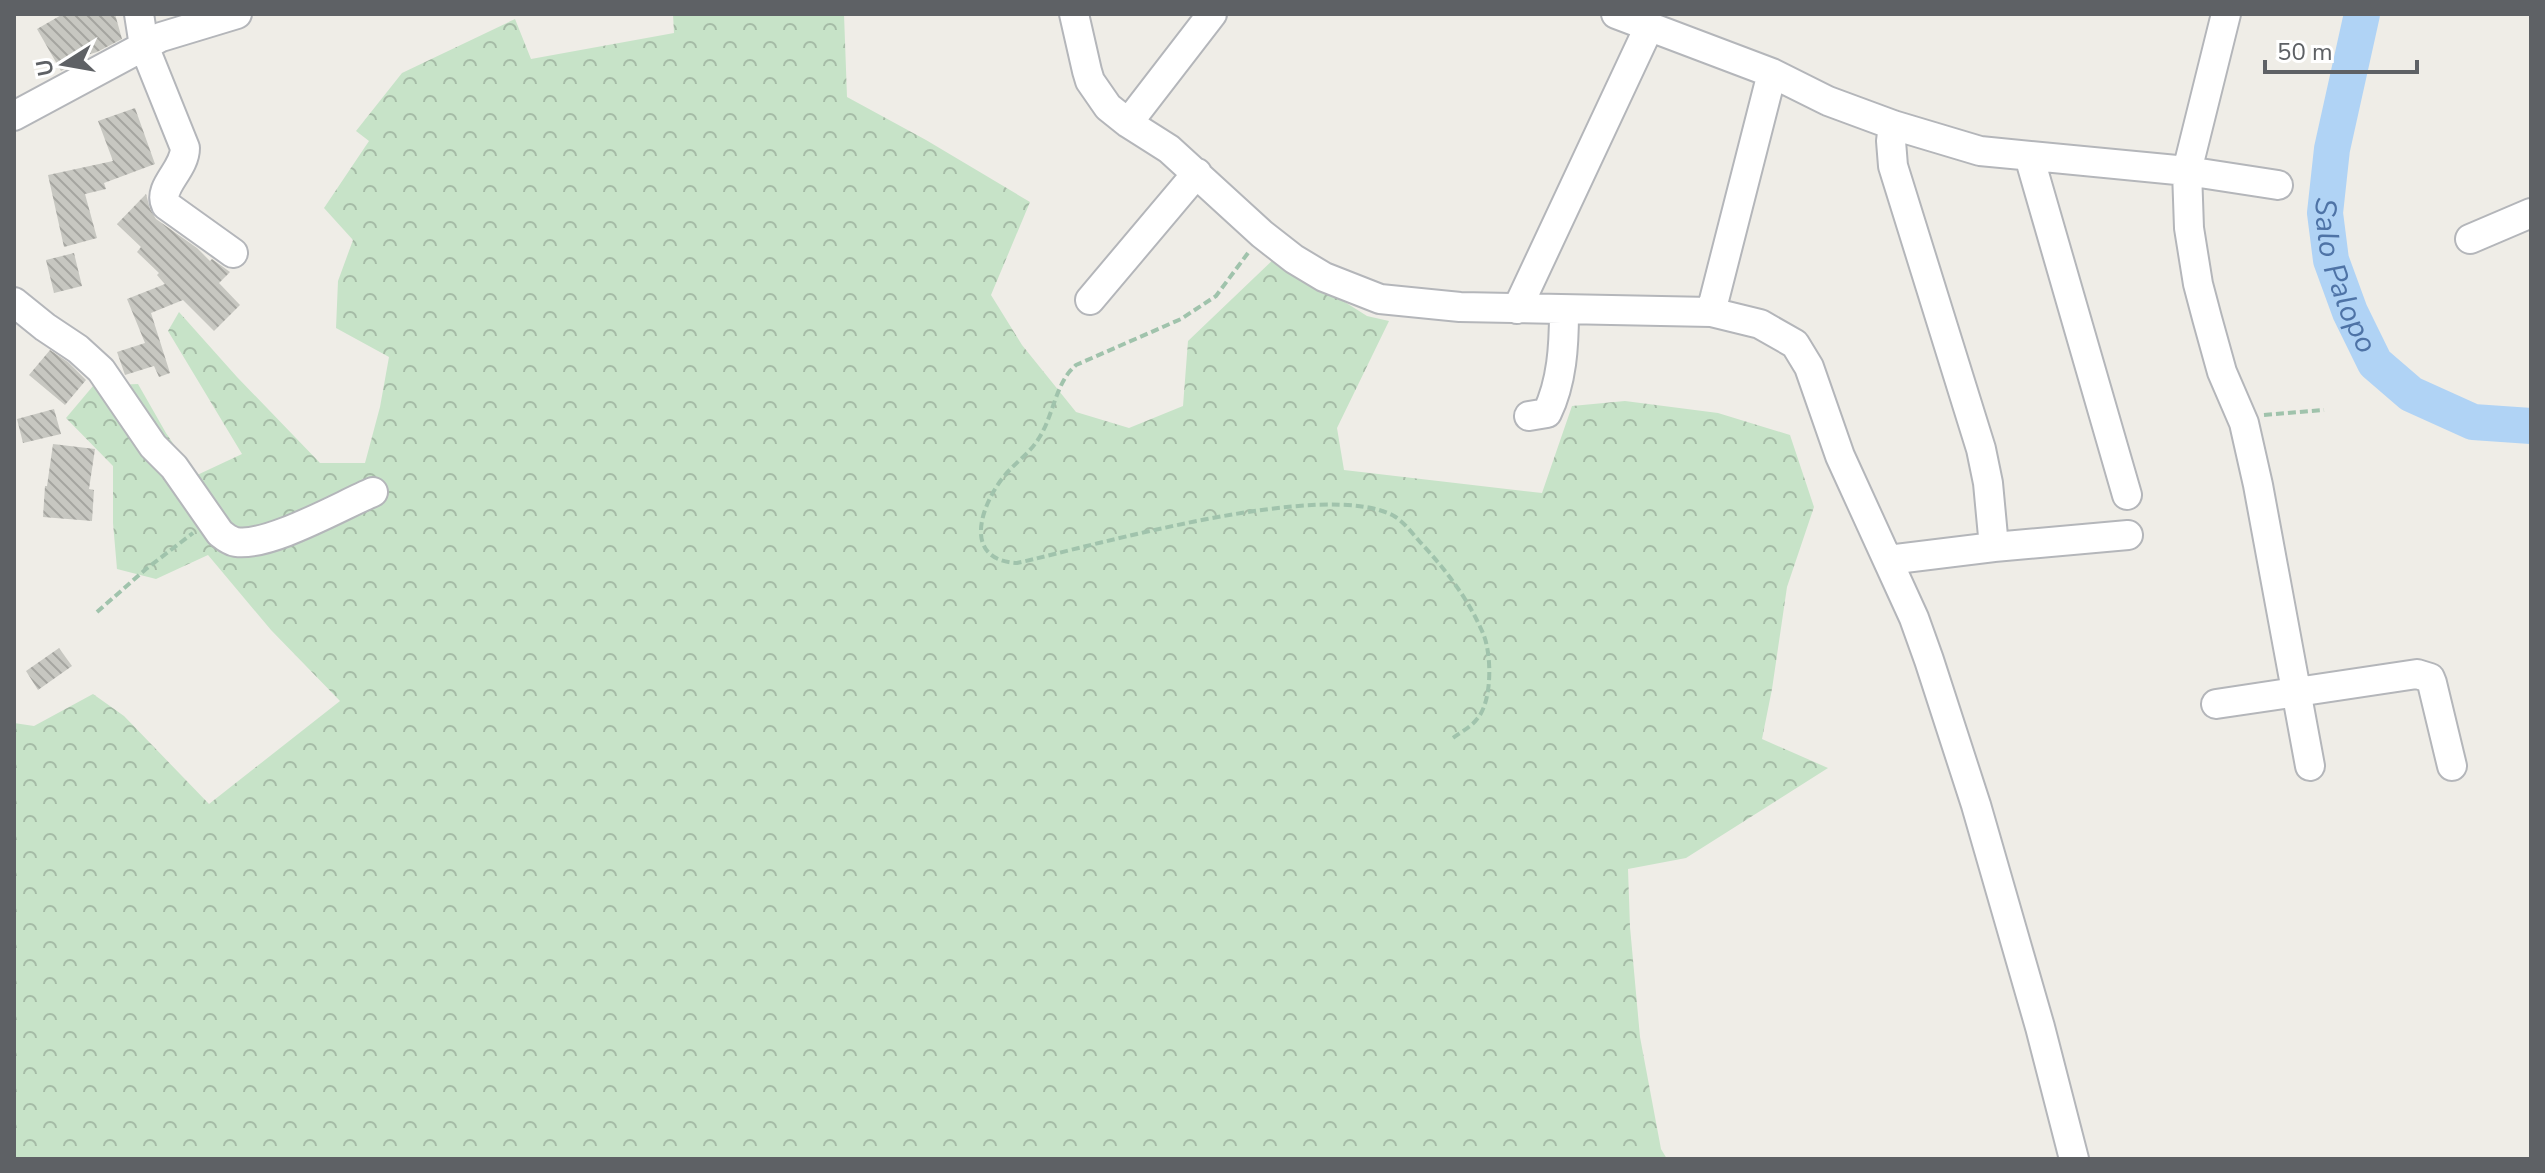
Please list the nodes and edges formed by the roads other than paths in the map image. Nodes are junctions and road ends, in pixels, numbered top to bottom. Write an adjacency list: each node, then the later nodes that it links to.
1 (139, 14): 8 (street)
2 (237, 14): 8 (street)
3 (1074, 14): 11 (street)
4 (1212, 14): 11 (street)
5 (1616, 14): 7 (street)
6 (2226, 14): 14 (street)
7 (1650, 25): 9 (street); 22 (street)
8 (144, 46): 10 (street); 19 (street)
9 (1772, 73): 12 (street); 24 (street)
10 (14, 116)
11 (1128, 123): 15 (street)
12 (1893, 125): 13 (street); 29 (street)
13 (2029, 156): 14 (street); 27 (street)
14 (2187, 171): 16 (street); 31 (street)
15 (1197, 173): 20 (street); 22 (street)
16 (2278, 185)
17 (2531, 213): 18 (street)
18 (2470, 239)
19 (233, 253)
20 (1090, 300)
21 (14, 302): 26 (street)
22 (1517, 309): 23 (street)
23 (1564, 311): 24 (street); 25 (street)
24 (1711, 312): 30 (street)
25 (1529, 416)
26 (373, 492)
27 (2127, 495)
28 (2128, 535): 29 (street)
29 (1994, 547): 30 (street)
30 (1888, 560): 35 (street)
31 (2297, 692): 32 (street); 33 (street); 34 (street)
32 (2216, 704)
33 (2310, 766)
34 (2452, 766)
35 (2074, 1159)

